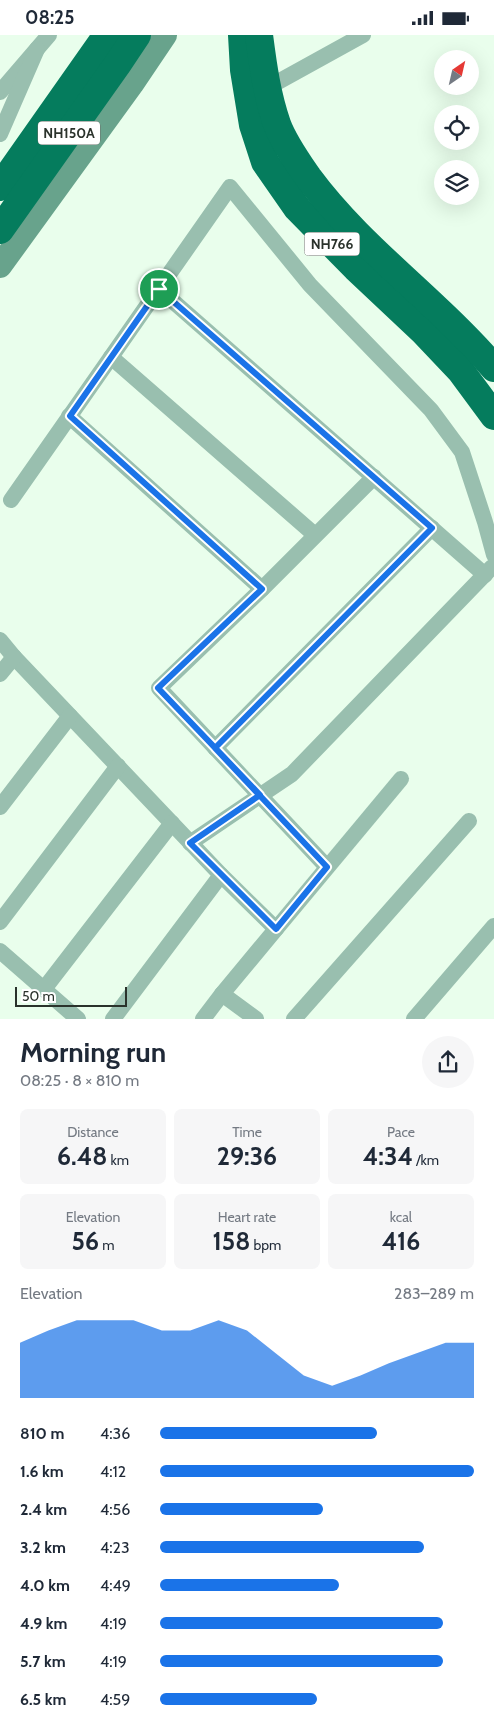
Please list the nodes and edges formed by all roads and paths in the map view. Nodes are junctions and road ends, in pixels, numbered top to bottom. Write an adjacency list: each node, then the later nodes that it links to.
1 (49, 35): 8 (street)
2 (108, 35): 12 (highway)
3 (137, 35): 13 (highway, NH150A)
4 (165, 35): 14 (street)
5 (242, 35): 19 (highway, NH766)
6 (259, 35): 9 (highway)
7 (363, 35): 9 (street)
8 (37, 49): 10 (street); 11 (street)
9 (267, 88): 17 (highway)
10 (0, 92)
11 (0, 134)
12 (0, 187)
13 (0, 229)
14 (0, 266)
15 (159, 289): 16 (street); 20 (street); 22 (street)
16 (110, 357): 18 (street); 24 (street)
17 (494, 368)
18 (70, 416): 21 (street); 27 (street)
19 (494, 416)
20 (374, 477): 23 (street); 24 (street)
21 (11, 500)
22 (490, 522): 25 (street)
23 (432, 528): 26 (street); 32 (street)
24 (315, 535): 27 (street)
25 (494, 555)
26 (490, 569): 35 (street)
27 (262, 589): 32 (street)
28 (0, 640): 29 (street)
29 (14, 657): 30 (street); 31 (street)
30 (0, 674)
31 (70, 716): 33 (street); 36 (street)
32 (215, 748): 35 (street)
33 (118, 766): 38 (street); 42 (street)
34 (401, 779): 40 (street)
35 (260, 795): 39 (street); 40 (street)
36 (0, 807)
37 (468, 821): 52 (street)
38 (172, 823): 39 (street); 46 (street)
39 (190, 843): 41 (street)
40 (327, 867): 44 (street)
41 (221, 875): 44 (street); 49 (street)
42 (0, 922)
43 (494, 926): 53 (street)
44 (276, 929): 47 (street)
45 (0, 951): 46 (street)
46 (44, 989): 48 (street)
47 (222, 994): 50 (street); 51 (street)
48 (78, 1019)
49 (113, 1019)
50 (203, 1019)
51 (256, 1019)
52 (294, 1019)
53 (414, 1019)

